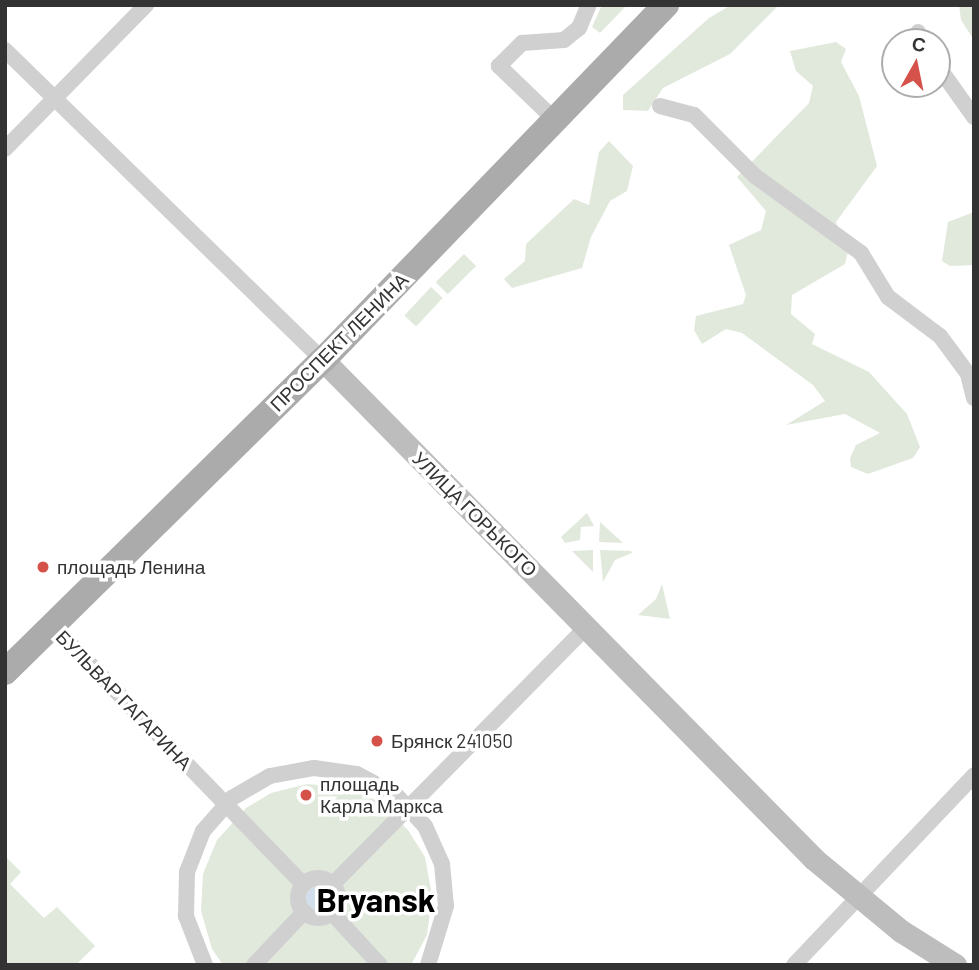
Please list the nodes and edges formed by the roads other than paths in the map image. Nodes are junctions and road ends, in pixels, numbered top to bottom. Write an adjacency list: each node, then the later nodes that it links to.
1 (146, 5): 6 (street)
2 (589, 5): 9 (street)
3 (666, 5): 9 (main road, ПРОСПЕКТ ЛЕНИНА)
4 (5, 50): 6 (street, УЛИЦА ГОРЬКОГО)
5 (951, 85): 8 (street)
6 (54, 99): 10 (street); 11 (street, УЛИЦА ГОРЬКОГО)
7 (660, 106): 12 (street)
8 (974, 117)
9 (557, 122): 11 (main road, ПРОСПЕКТ ЛЕНИНА)
10 (5, 149)
11 (323, 360): 13 (main road, ПРОСПЕКТ ЛЕНИНА); 14 (street, УЛИЦА ГОРЬКОГО)
12 (974, 398)
13 (52, 625): 15 (main road, ПРОСПЕКТ ЛЕНИНА); 17 (street, БУЛЬВАР ГАГАРИНА)
14 (587, 626): 18 (street); 21 (street, УЛИЦА ГОРЬКОГО)
15 (5, 672)
16 (974, 775): 21 (street)
17 (224, 805): 18 (street); 19 (street, БУЛЬВАР ГАГАРИНА); 24 (street)
18 (412, 810): 20 (street); 27 (street)
19 (303, 884): 20 (street); 22 (street)
20 (333, 884): 23 (street)
21 (859, 895): 28 (street); 29 (street, УЛИЦА ГОРЬКОГО)
22 (304, 912): 23 (street); 25 (street)
23 (331, 912): 26 (street)
24 (205, 965)
25 (254, 965)
26 (380, 965)
27 (428, 965)
28 (794, 965)
29 (955, 965)

